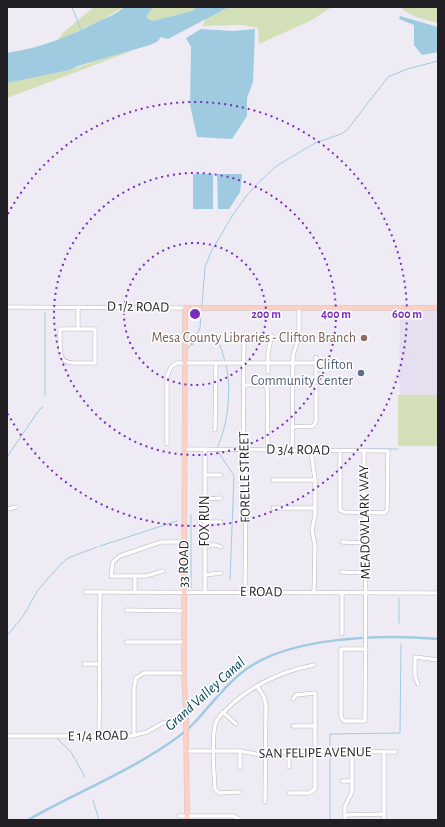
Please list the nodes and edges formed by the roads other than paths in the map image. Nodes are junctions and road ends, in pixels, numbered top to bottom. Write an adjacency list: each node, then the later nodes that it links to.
1 (7, 307): 2 (street, D 1/2 ROAD)
2 (78, 307): 3 (street, D 1/2 ROAD); 6 (street)
3 (185, 308): 4 (main road, D 1/2 ROAD); 10 (main road, 33 ROAD)
4 (299, 308): 5 (main road, D 1/2 ROAD); 14 (street)
5 (438, 308)
6 (78, 329): 6 (street)
7 (244, 336): 12 (street, FORELLE STREET)
8 (272, 336): 13 (street)
9 (316, 357): 15 (street)
10 (185, 362): 11 (street); 21 (street); 22 (main road, 33 ROAD)
11 (216, 362): 12 (street); 20 (street)
12 (244, 362): 13 (street); 18 (street, FORELLE STREET)
13 (268, 362): 14 (street); 17 (street)
14 (292, 362): 15 (street); 19 (street)
15 (317, 363): 16 (street); 19 (street)
16 (334, 363)
17 (268, 372)
18 (244, 384): 24 (street, FORELLE STREET); 25 (street)
19 (292, 427): 26 (street)
20 (214, 430)
21 (167, 444)
22 (184, 449): 23 (street, D 3/4 ROAD); 43 (main road, 33 ROAD)
23 (205, 449): 24 (street, D 3/4 ROAD); 30 (street, FOX RUN)
24 (244, 449): 25 (street, D 3/4 ROAD); 59 (street, FORELLE STREET)
25 (268, 449): 26 (street, D 3/4 ROAD)
26 (292, 451): 27 (street, D 3/4 ROAD)
27 (312, 451): 28 (street, D 3/4 ROAD); 33 (street)
28 (340, 451): 29 (street, D 3/4 ROAD); 40 (street)
29 (364, 451): 40 (street, MEADOWLARK WAY); 40 (street, D 3/4 ROAD)
30 (205, 475): 31 (street); 35 (street, FOX RUN)
31 (221, 475)
32 (273, 480): 33 (street)
33 (315, 480): 38 (street)
34 (221, 498): 35 (street)
35 (205, 499): 41 (street, FOX RUN)
36 (16, 506): 39 (street)
37 (273, 508): 38 (street)
38 (315, 508): 61 (street)
39 (7, 509)
40 (364, 512): 45 (street, MEADOWLARK WAY)
41 (205, 522): 42 (street); 46 (street, FOX RUN)
42 (221, 522)
43 (185, 542): 53 (street); 57 (main road, 33 ROAD)
44 (342, 542): 45 (street)
45 (366, 543): 51 (street, MEADOWLARK WAY)
46 (205, 545): 47 (street); 52 (street, FOX RUN)
47 (221, 547)
48 (163, 571): 53 (street)
49 (342, 572): 51 (street)
50 (221, 573): 52 (street)
51 (366, 573): 60 (street, MEADOWLARK WAY)
52 (205, 575): 58 (street, FOX RUN)
53 (135, 576): 56 (street)
54 (85, 592): 55 (street, E ROAD)
55 (100, 592): 56 (street, E ROAD); 72 (street)
56 (135, 592): 57 (street, E ROAD)
57 (184, 592): 58 (street, E ROAD); 65 (main road, 33 ROAD)
58 (205, 592): 59 (street, E ROAD)
59 (245, 592): 61 (street, E ROAD)
60 (366, 592): 62 (street, E ROAD); 63 (street, E ROAD); 69 (street, MEADOWLARK WAY)
61 (314, 593): 62 (street, E ROAD)
62 (342, 593): 66 (street)
63 (438, 593)
64 (126, 610): 65 (street)
65 (184, 611): 68 (main road, 33 ROAD)
66 (342, 634)
67 (126, 642): 68 (street)
68 (184, 642): 74 (main road, 33 ROAD)
69 (366, 649): 69 (street, MEADOWLARK WAY)
70 (438, 660): 75 (street)
71 (84, 664): 72 (street)
72 (99, 664): 85 (street)
73 (314, 665): 76 (street)
74 (184, 673): 79 (main road, 33 ROAD); 84 (street)
75 (418, 684)
76 (257, 686): 78 (street); 94 (street)
77 (293, 699): 82 (street)
78 (223, 712): 80 (street); 87 (street)
79 (186, 722): 84 (street, E 1/4 ROAD); 86 (main road, 33 ROAD)
80 (236, 724)
81 (293, 726): 82 (street)
82 (315, 726): 90 (street)
83 (7, 736): 85 (street, E 1/4 ROAD)
84 (134, 736): 85 (street, E 1/4 ROAD)
85 (99, 737)
86 (186, 751): 87 (street, SAN FELIPE AVENUE); 105 (main road, 33 ROAD)
87 (214, 751): 88 (street, SAN FELIPE AVENUE); 99 (street)
88 (240, 751): 94 (street, SAN FELIPE AVENUE); 96 (street)
89 (289, 751): 90 (street, SAN FELIPE AVENUE); 94 (street, SAN FELIPE AVENUE); 95 (street)
90 (315, 751): 91 (street, SAN FELIPE AVENUE); 100 (street)
91 (352, 752): 92 (street, SAN FELIPE AVENUE); 98 (street)
92 (384, 752): 93 (street, SAN FELIPE AVENUE); 102 (street)
93 (396, 752)
94 (264, 756): 101 (street)
95 (289, 766)
96 (240, 768)
97 (342, 781): 98 (street)
98 (352, 781): 103 (street)
99 (240, 792)
100 (289, 793)
101 (265, 802)
102 (384, 814): 103 (street); 109 (street)
103 (345, 815): 108 (street)
104 (180, 816): 105 (street)
105 (187, 818): 106 (street)
106 (214, 818): 107 (street)
107 (240, 820)
108 (345, 820)
109 (384, 820)

